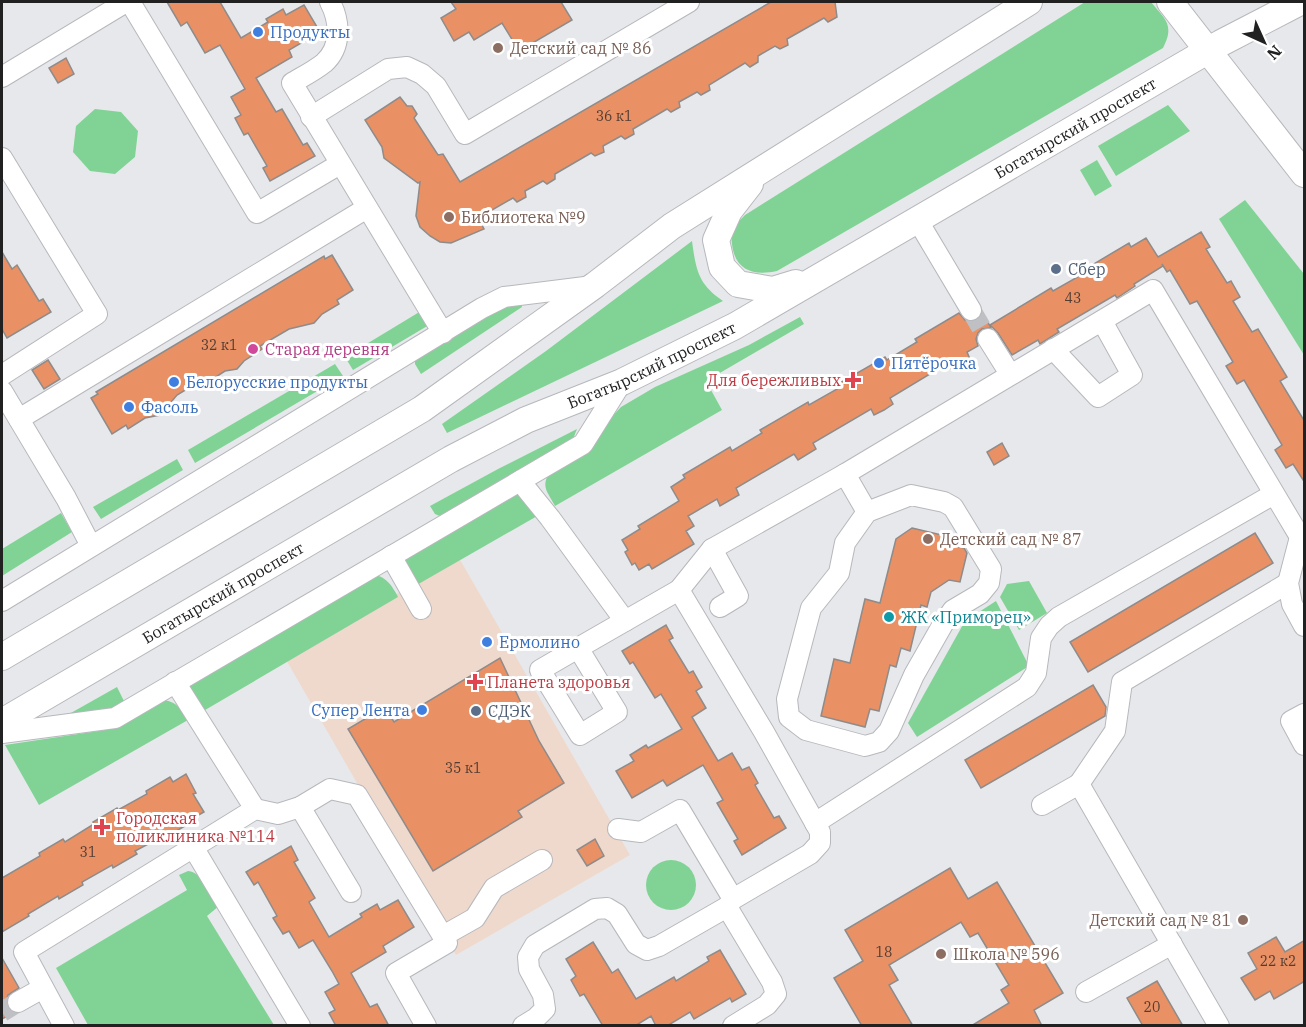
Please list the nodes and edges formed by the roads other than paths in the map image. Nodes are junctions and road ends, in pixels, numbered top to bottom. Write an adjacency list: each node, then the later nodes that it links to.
1 (128, 2): 9 (street); 13 (street)
2 (330, 2): 10 (street)
3 (689, 2): 10 (street)
4 (1029, 2): 14 (main road)
5 (1170, 2): 8 (main road)
6 (1189, 2): 8 (main road)
7 (1300, 2): 8 (main road, Богатырский проспект)
8 (1215, 46): 11 (main road); 15 (main road); 17 (main road, Богатырский проспект)
9 (2, 77)
10 (310, 117): 13 (street)
11 (1305, 150)
12 (2, 158): 26 (street)
13 (340, 164): 16 (street)
14 (761, 170): 18 (main road); 19 (main road)
15 (1305, 174)
16 (367, 208): 22 (street); 29 (street)
17 (918, 221): 18 (main road, Богатырский проспект); 20 (street)
18 (827, 274): 27 (main road, Богатырский проспект)
19 (595, 285): 22 (street); 46 (main road)
20 (971, 310)
21 (1102, 321): 24 (street); 24 (street); 32 (street)
22 (442, 333): 35 (street)
23 (988, 339): 25 (street)
24 (1053, 349): 25 (street)
25 (1010, 374): 30 (street)
26 (2, 375)
27 (622, 382): 31 (street); 50 (main road, Богатырский проспект)
28 (2, 391): 29 (street)
29 (19, 419): 35 (street)
30 (845, 474): 33 (street); 36 (street)
31 (520, 482): 37 (street); 43 (street)
32 (1274, 494): 34 (street); 58 (street)
33 (867, 512): 49 (street); 49 (street)
34 (1302, 536): 38 (street)
35 (91, 546): 40 (street)
36 (712, 549): 39 (street); 41 (street)
37 (391, 556): 42 (street); 47 (street)
38 (1288, 583): 44 (street); 54 (street)
39 (679, 590): 43 (street); 51 (street)
40 (2, 601)
41 (720, 607)
42 (421, 609)
43 (625, 621): 45 (street)
44 (1305, 626)
45 (578, 648)
46 (2, 657)
47 (175, 682): 52 (street); 57 (street)
48 (1305, 714): 53 (street)
49 (789, 717): 51 (street)
50 (2, 722)
51 (764, 732): 58 (street)
52 (2, 733)
53 (1305, 745)
54 (1079, 784): 55 (street); 65 (street)
55 (1042, 805)
56 (300, 807): 57 (street); 62 (street); 64 (street)
57 (255, 809): 60 (street)
58 (815, 823): 63 (street)
59 (618, 829): 63 (street)
60 (193, 847): 66 (street); 70 (street)
61 (542, 861): 64 (street)
62 (351, 892)
63 (730, 903): 72 (street); 73 (street)
64 (443, 936): 71 (street)
65 (1172, 944): 67 (street); 74 (street)
66 (43, 988): 68 (street); 69 (street)
67 (1086, 992)
68 (18, 1002)
69 (64, 1026)
70 (300, 1026)
71 (426, 1026)
72 (523, 1026)
73 (733, 1026)
74 (1219, 1026)

